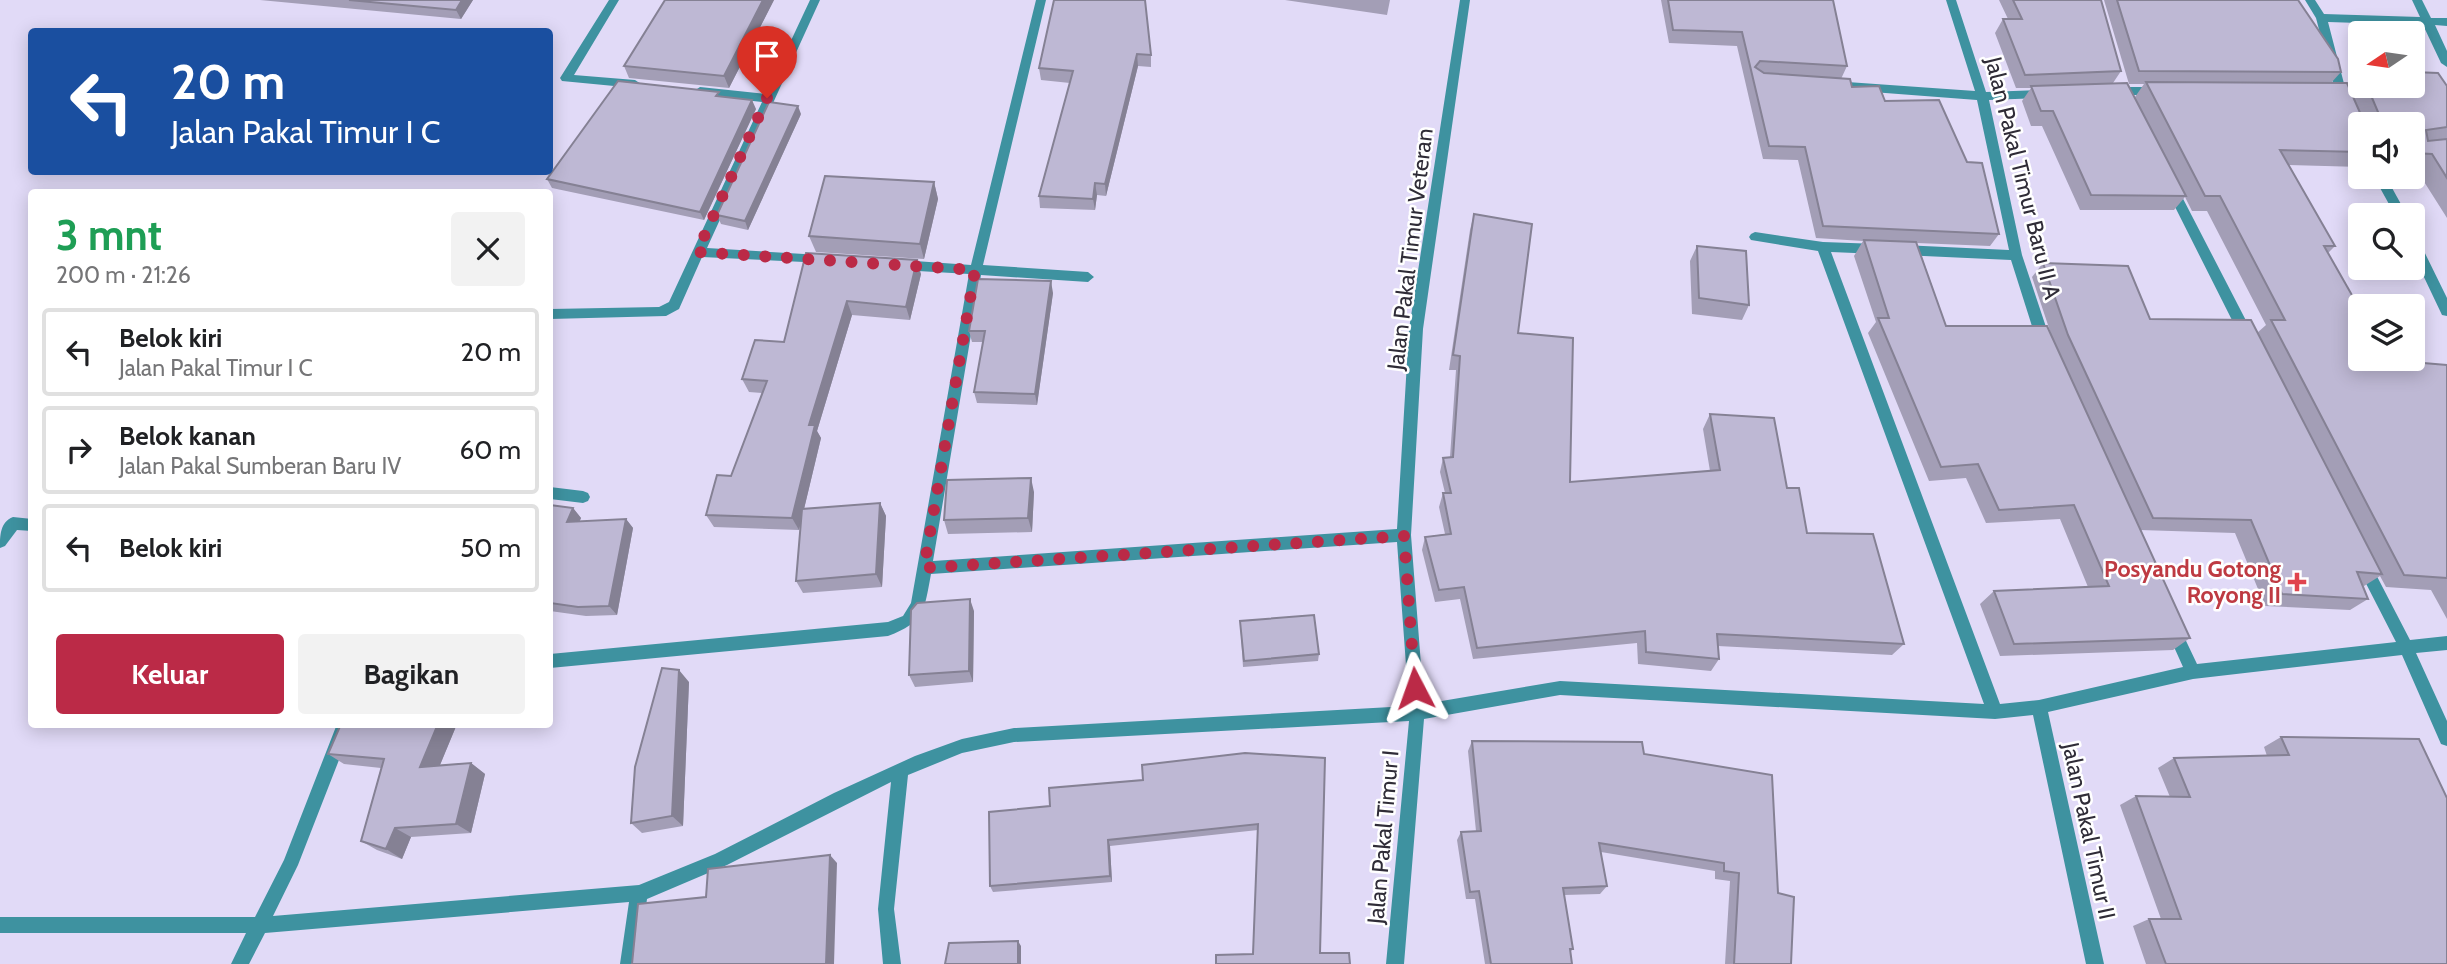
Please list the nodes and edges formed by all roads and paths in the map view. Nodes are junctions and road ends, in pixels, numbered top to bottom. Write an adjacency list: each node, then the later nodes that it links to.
1 (614, 0): 13 (street)
2 (815, 0): 21 (street)
3 (1041, 0): 31 (street)
4 (1465, 0): 40 (street, Jalan Pakal Timur Veteran)
5 (1951, 0): 20 (street, Jalan Pakal Timur Baru II A)
6 (2310, 0): 8 (street)
7 (2417, 0): 9 (street)
8 (2321, 18): 9 (street); 18 (street)
9 (2429, 20): 10 (street); 11 (street)
10 (2447, 22)
11 (2447, 63)
12 (1824, 85): 20 (street)
13 (647, 86)
14 (687, 90): 21 (street)
15 (2176, 91): 16 (street)
16 (2094, 92)
17 (2325, 92): 18 (street)
18 (2339, 92): 22 (street)
19 (2052, 93): 20 (street)
20 (1982, 96): 27 (street, Jalan Pakal Timur Baru II A)
21 (767, 98): 26 (street)
22 (2348, 112)
23 (2166, 178): 36 (street)
24 (1755, 237): 25 (street)
25 (1823, 247): 27 (street); 50 (street)
26 (697, 252): 28 (street); 34 (street)
27 (2016, 255): 35 (street, Jalan Pakal Timur Baru II A)
28 (836, 261)
29 (892, 265): 31 (street)
30 (2425, 266): 33 (street)
31 (975, 270): 32 (street); 43 (street)
32 (1088, 277)
33 (2447, 311)
34 (553, 314)
35 (2047, 350)
36 (2255, 351)
37 (553, 493): 38 (street)
38 (583, 498)
39 (28, 525): 41 (street)
40 (1404, 536): 43 (street); 51 (street, Jalan Pakal Timur Veteran)
41 (0, 542)
42 (2356, 550): 46 (street)
43 (924, 568): 47 (street)
44 (2165, 610): 48 (street)
45 (2447, 643): 46 (street)
46 (2407, 649): 48 (street); 53 (street)
47 (553, 662)
48 (2193, 672): 49 (street)
49 (2039, 708): 50 (street); 62 (street, Jalan Pakal Timur II)
50 (1995, 712): 51 (street)
51 (1417, 713): 54 (street); 61 (street, Jalan Pakal Timur I)
52 (343, 728): 57 (street)
53 (2447, 739)
54 (900, 771): 55 (street); 60 (street)
55 (639, 893): 57 (street); 59 (street)
56 (0, 925): 57 (street)
57 (262, 925): 58 (street)
58 (240, 964)
59 (629, 964)
60 (892, 964)
61 (1395, 964)
62 (2095, 964)

